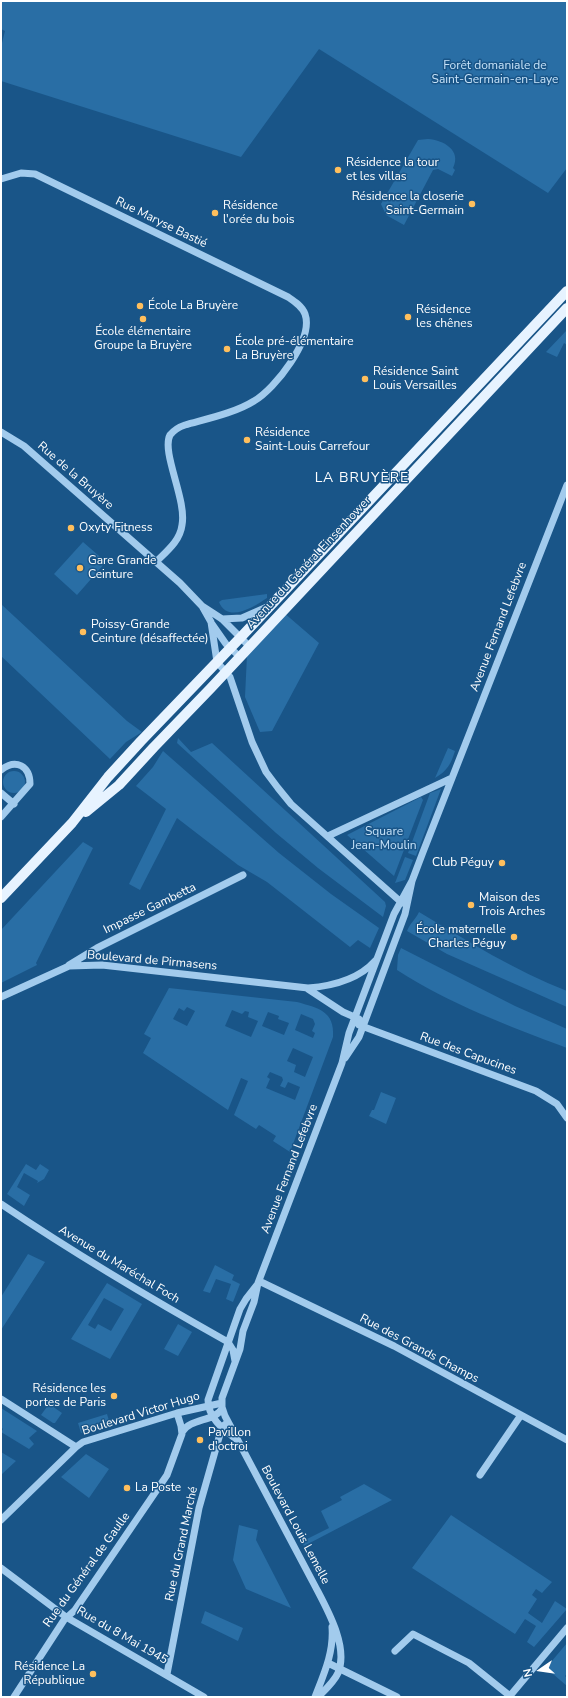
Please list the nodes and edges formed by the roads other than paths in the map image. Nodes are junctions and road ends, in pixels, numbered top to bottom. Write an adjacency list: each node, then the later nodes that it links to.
1 (1, 179): 6 (street, Rue Maryse Bastié)
2 (567, 291): 8 (main road, Avenue du Général Einsenhower)
3 (567, 308): 12 (main road, Avenue du Général Einsenhower)
4 (1, 432): 6 (street, Rue de la Bruyère)
5 (567, 485): 18 (street, Avenue Fernand Lefebvre)
6 (156, 562): 7 (street, Rue de la Bruyère)
7 (202, 606): 9 (street, Rue de la Bruyère); 10 (street, Rue de la Bruyère)
8 (270, 606): 9 (street); 11 (main road, Avenue du Général Einsenhower)
9 (222, 620): 11 (street, Rue de la Bruyère)
10 (211, 622): 13 (street); 15 (street, Rue de la Bruyère)
11 (241, 638): 12 (street, Rue de la Bruyère); 13 (main road, Avenue du Général Einsenhower)
12 (249, 646): 14 (main road, Avenue du Général Einsenhower)
13 (230, 648): 14 (street); 15 (main road, Avenue du Général Einsenhower)
14 (240, 657): 16 (main road, Avenue du Général Einsenhower)
15 (218, 662): 16 (street); 22 (main road, Avenue du Général Einsenhower)
16 (226, 671): 22 (main road, Avenue du Général Einsenhower); 23 (street)
17 (1, 770): 20 (street)
18 (452, 778): 23 (street); 25 (street, Avenue Fernand Lefebvre)
19 (1, 793): 20 (street)
20 (14, 804): 21 (street)
21 (1, 817)
22 (72, 823): 26 (main road)
23 (328, 836): 27 (street)
24 (243, 875): 30 (street, Impasse Gambetta)
25 (412, 881): 27 (street, Avenue Fernand Lefebvre); 28 (street, Avenue Fernand Lefebvre)
26 (1, 898)
27 (400, 902): 28 (street); 29 (street, Avenue Fernand Lefebvre)
28 (407, 907): 34 (street, Avenue Fernand Lefebvre)
29 (378, 957): 31 (street, Boulevard de Pirmasens); 33 (street, Avenue Fernand Lefebvre)
30 (69, 966): 31 (street, Boulevard de Pirmasens); 32 (street, Boulevard de Pirmasens)
31 (308, 988): 33 (street, Boulevard de Pirmasens)
32 (1, 997)
33 (354, 1020): 34 (street, Rue des Capucines); 35 (street, Avenue Fernand Lefebvre)
34 (364, 1024): 35 (street, Avenue Fernand Lefebvre); 36 (street, Rue des Capucines)
35 (342, 1063): 38 (street, Avenue Fernand Lefebvre)
36 (567, 1118)
37 (1, 1204): 40 (street, Avenue du Maréchal Foch)
38 (258, 1282): 39 (street, Avenue Fernand Lefebvre); 40 (street, Avenue Fernand Lefebvre); 46 (street, Rue des Grands Champs)
39 (243, 1332): 40 (street); 41 (street, Avenue Fernand Lefebvre)
40 (228, 1342): 41 (street); 43 (street, Avenue Fernand Lefebvre)
41 (235, 1365): 44 (street, Avenue Fernand Lefebvre)
42 (1, 1399): 53 (street)
43 (208, 1405): 44 (street, Boulevard Victor Hugo); 45 (street, Boulevard Victor Hugo); 47 (street, Boulevard Louis Lemelle)
44 (222, 1406): 47 (street); 48 (street, Boulevard Louis Lemelle)
45 (177, 1413): 50 (street, Rue du Général de Gaulle); 53 (street, Boulevard Victor Hugo)
46 (521, 1415): 51 (street, Rue des Grands Champs); 54 (street)
47 (212, 1417): 49 (street, Boulevard Louis Lemelle); 50 (street)
48 (228, 1422): 49 (street, Rue du Grand Marché); 52 (street, Boulevard Louis Lemelle)
49 (222, 1428): 52 (street, Boulevard Louis Lemelle); 63 (street, Rue du Grand Marché)
50 (182, 1432): 57 (street, Rue du Général de Gaulle)
51 (567, 1440)
52 (239, 1441): 58 (street, Boulevard Louis Lemelle)
53 (76, 1447): 55 (street, Boulevard Victor Hugo)
54 (480, 1475)
55 (1, 1520)
56 (1, 1568): 57 (street, Rue du 8 Mai 1945)
57 (66, 1617): 63 (street, Rue du 8 Mai 1945); 65 (street, Rue du Général de Gaulle)
58 (331, 1619): 61 (street, Boulevard Louis Lemelle); 62 (street, Boulevard Louis Lemelle)
59 (567, 1628): 64 (street)
60 (395, 1651): 64 (street)
61 (328, 1663): 62 (street); 67 (street, Boulevard Louis Lemelle)
62 (340, 1668): 68 (street); 69 (street)
63 (167, 1674): 66 (street, Rue du 8 Mai 1945)
64 (510, 1696)
65 (14, 1697)
66 (204, 1697)
67 (315, 1697)
68 (318, 1697)
69 (397, 1697)

